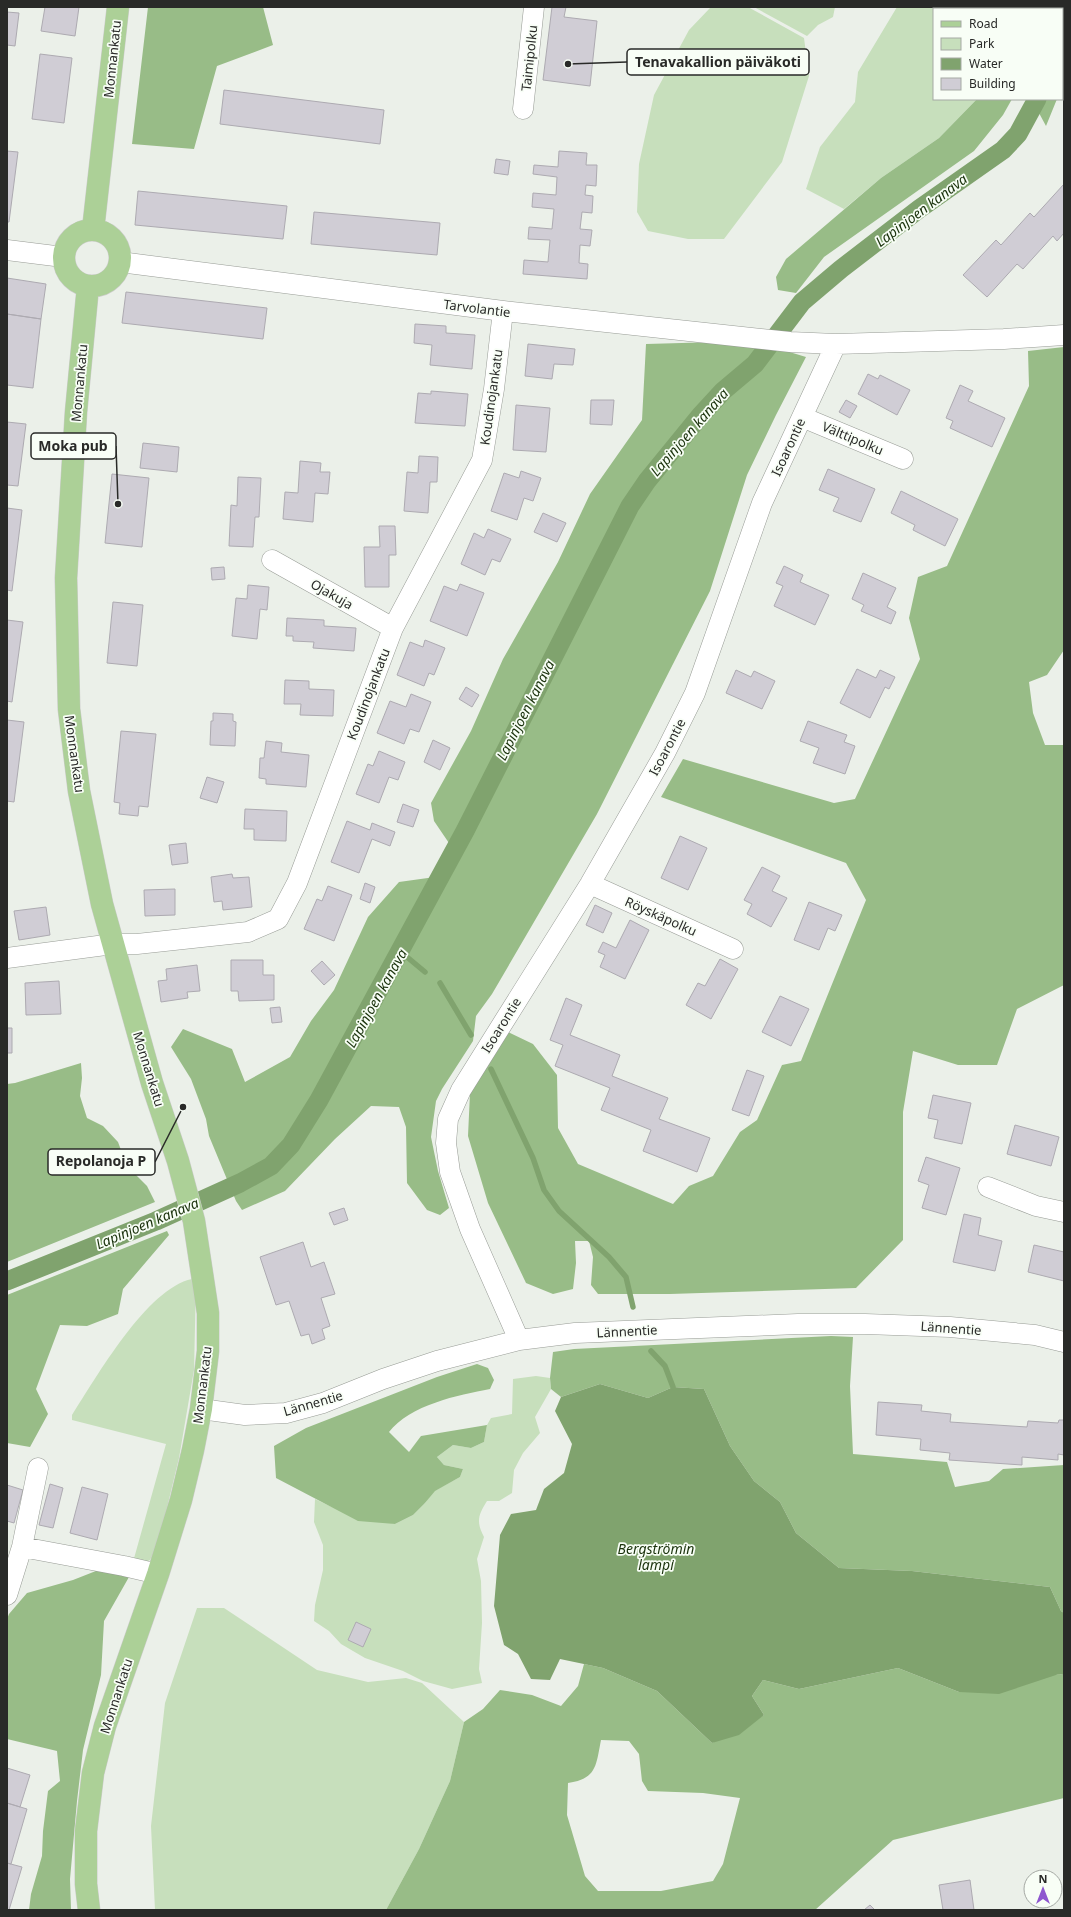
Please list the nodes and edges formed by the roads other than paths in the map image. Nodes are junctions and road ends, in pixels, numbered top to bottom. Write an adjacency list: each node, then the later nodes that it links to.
1 (118, 7): 4 (main road, Monnankatu)
2 (534, 7): 3 (street, Taimipolku)
3 (523, 109)
4 (94, 230): 6 (main road); 7 (main road)
5 (7, 250): 6 (street)
6 (63, 257): 8 (main road)
7 (120, 262): 8 (main road); 9 (street, Tarvolantie)
8 (88, 286): 17 (main road, Monnankatu)
9 (503, 311): 11 (street, Tarvolantie); 15 (street, Koudinojankatu)
10 (1064, 335): 11 (street)
11 (836, 344): 12 (street, Isoarontie)
12 (802, 417): 13 (street, Välttipolku); 16 (street, Isoarontie)
13 (903, 459)
14 (272, 560): 15 (street, Ojakuja)
15 (393, 628): 17 (street, Koudinojankatu)
16 (590, 884): 18 (street, Röyskäpolku); 22 (street, Isoarontie)
17 (113, 944): 19 (street, Koudinojankatu); 24 (main road, Monnankatu)
18 (733, 948)
19 (7, 958)
20 (988, 1188): 21 (street)
21 (1064, 1212)
22 (519, 1340): 23 (street, Lännentie); 24 (street, Lännentie)
23 (1064, 1342)
24 (201, 1409): 27 (main road, Monnankatu)
25 (38, 1468): 26 (street)
26 (22, 1547): 27 (street); 28 (street)
27 (158, 1574): 29 (main road, Monnankatu)
28 (7, 1595)
29 (89, 1910)

